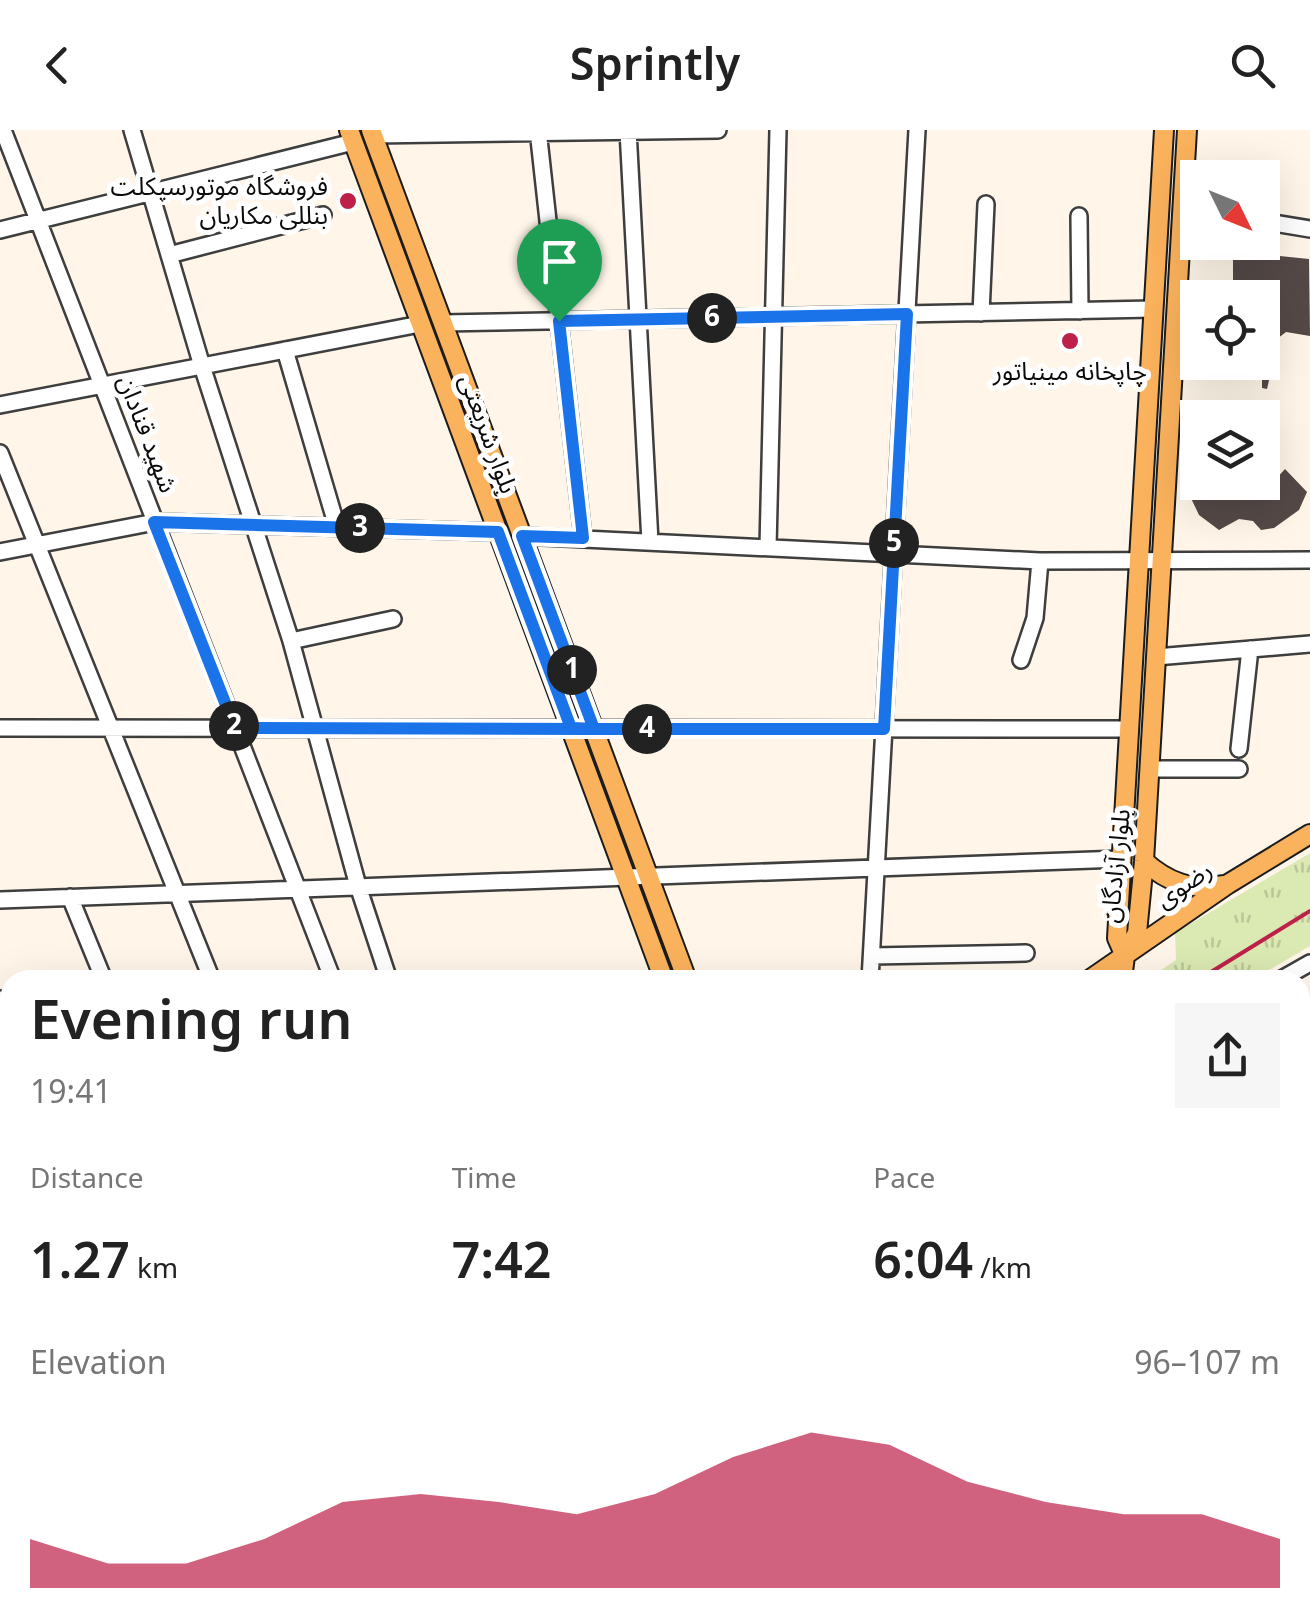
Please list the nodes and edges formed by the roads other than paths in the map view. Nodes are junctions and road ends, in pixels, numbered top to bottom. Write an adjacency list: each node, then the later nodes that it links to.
1 (2, 130): 17 (street, شهید قنادان)
2 (132, 130): 13 (street)
3 (718, 130): 9 (street)
4 (778, 130): 27 (street)
5 (916, 130): 26 (street)
6 (1164, 130): 23 (main road, بلوار آزادگان)
7 (1187, 130): 12 (main road, بلوار آزادگان)
8 (538, 131): 9 (street); 10 (street); 29 (street)
9 (628, 131): 28 (street)
10 (372, 133): 30 (main road, بلوار شریعتی)
11 (351, 136): 13 (street); 31 (main road, بلوار شریعتی)
12 (1188, 160)
13 (150, 192): 17 (street); 21 (street)
14 (986, 204): 25 (street)
15 (323, 215): 21 (street)
16 (1079, 216): 24 (street)
17 (38, 221): 20 (street); 34 (street, شهید قنادان)
18 (1280, 224): 19 (street)
19 (1310, 228)
20 (0, 230)
21 (169, 255): 33 (street)
22 (1186, 260): 51 (main road, بلوار آزادگان)
23 (1153, 309): 24 (street); 50 (main road, بلوار آزادگان)
24 (1080, 311): 25 (street)
25 (981, 312): 26 (street)
26 (907, 314): 27 (street); 47 (street)
27 (774, 317): 28 (street); 45 (street)
28 (638, 320): 29 (street); 43 (street)
29 (559, 321): 30 (street); 42 (street)
30 (443, 323): 41 (main road, بلوار شریعتی)
31 (420, 324): 32 (street); 40 (main road, بلوار شریعتی)
32 (285, 350): 33 (street); 39 (street)
33 (202, 366): 34 (street); 38 (street)
34 (101, 386): 35 (street); 37 (street, شهید قنادان)
35 (0, 406)
36 (0, 453): 44 (street)
37 (154, 522): 38 (street); 44 (street); 60 (street, شهید قنادان)
38 (254, 524): 39 (street); 53 (street)
39 (336, 527): 40 (street)
40 (498, 532): 61 (main road, بلوار شریعتی)
41 (522, 536): 42 (street); 62 (main road, بلوار شریعتی)
42 (583, 538): 43 (street)
43 (650, 542): 45 (street)
44 (37, 545): 46 (street); 59 (street)
45 (768, 548): 47 (street)
46 (0, 552)
47 (894, 554): 49 (street); 63 (street)
48 (1310, 560): 51 (street)
49 (1040, 561): 50 (street); 57 (street)
50 (1138, 561): 51 (street); 64 (main road, بلوار آزادگان)
51 (1162, 562): 56 (main road, بلوار آزادگان)
52 (394, 619): 53 (street)
53 (291, 641): 65 (street)
54 (1310, 644): 55 (street)
55 (1250, 649): 56 (street); 66 (street)
56 (1156, 656): 68 (main road, بلوار آزادگان)
57 (1021, 660)
58 (0, 728): 59 (street)
59 (110, 728): 60 (street); 78 (street)
60 (235, 728): 65 (street); 77 (street, شهید قنادان)
61 (571, 728): 62 (street); 65 (street); 73 (main road, بلوار شریعتی)
62 (594, 729): 63 (street); 74 (main road, بلوار شریعتی)
63 (884, 729): 64 (street); 72 (street)
64 (1129, 729): 70 (main road, بلوار آزادگان)
65 (317, 730): 76 (street)
66 (1238, 749)
67 (1239, 769): 68 (street)
68 (1150, 770): 71 (main road, بلوار آزادگان)
69 (1310, 834): 75 (main road, رضوی)
70 (1121, 859): 72 (street); 83 (main road, بلوار آزادگان)
71 (1144, 861): 75 (main road); 83 (main road, بلوار آزادگان)
72 (876, 868): 74 (street); 82 (street)
73 (625, 875): 74 (street); 76 (street); 88 (main road, بلوار شریعتی)
74 (648, 876): 89 (main road, بلوار شریعتی)
75 (1228, 884): 83 (main road, رضوی)
76 (358, 886): 77 (street); 87 (street)
77 (297, 888): 78 (street); 86 (street, شهید قنادان)
78 (177, 893): 79 (street); 85 (street)
79 (70, 897): 80 (street); 84 (street)
80 (0, 900)
81 (1026, 953): 82 (street)
82 (872, 956): 90 (street)
83 (1125, 956): 91 (main road, رضوی); 92 (main road)
84 (100, 970)
85 (208, 970)
86 (329, 970)
87 (386, 970)
88 (660, 970)
89 (682, 970)
90 (871, 970)
91 (1104, 970)
92 (1123, 970)

